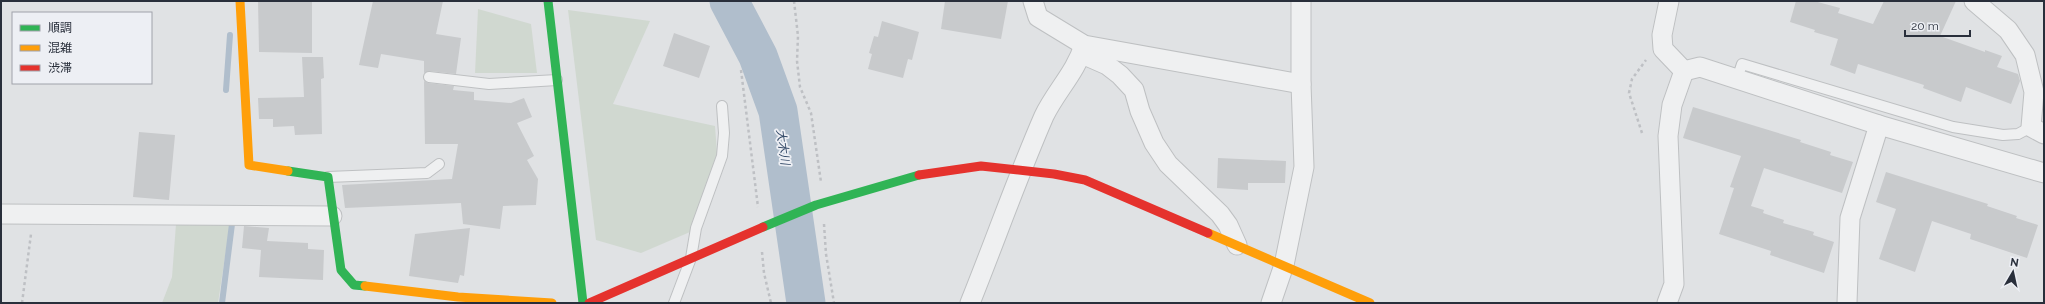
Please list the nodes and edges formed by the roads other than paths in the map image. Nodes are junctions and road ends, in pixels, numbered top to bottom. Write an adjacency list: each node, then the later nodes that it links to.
1 (240, 1): 19 (street)
2 (548, 1): 11 (street)
3 (1033, 1): 7 (street)
4 (1301, 1): 12 (street)
5 (1669, 1): 8 (street)
6 (1974, 1): 15 (street)
7 (1083, 49): 12 (street); 17 (street); 22 (street)
8 (1684, 71): 10 (street); 34 (street)
9 (429, 77): 11 (lane)
10 (1737, 79): 14 (street); 15 (lane)
11 (557, 80): 28 (street)
12 (1301, 84): 24 (street)
13 (722, 106): 23 (lane)
14 (1879, 125): 18 (street); 35 (street)
15 (2038, 131)
16 (439, 164): 19 (lane)
17 (1020, 170): 22 (street); 23 (street); 31 (street)
18 (2044, 173)
19 (328, 177): 21 (street)
20 (1, 214): 21 (street)
21 (332, 216): 25 (street)
22 (1237, 245): 24 (street)
23 (691, 258): 29 (street); 30 (lane)
24 (1284, 265): 32 (street); 33 (street)
25 (457, 300): 26 (street)
26 (514, 301): 27 (street)
27 (552, 303)
28 (583, 303)
29 (589, 303)
30 (674, 303)
31 (970, 303)
32 (1271, 303)
33 (1370, 303)
34 (1667, 303)
35 (1847, 303)

